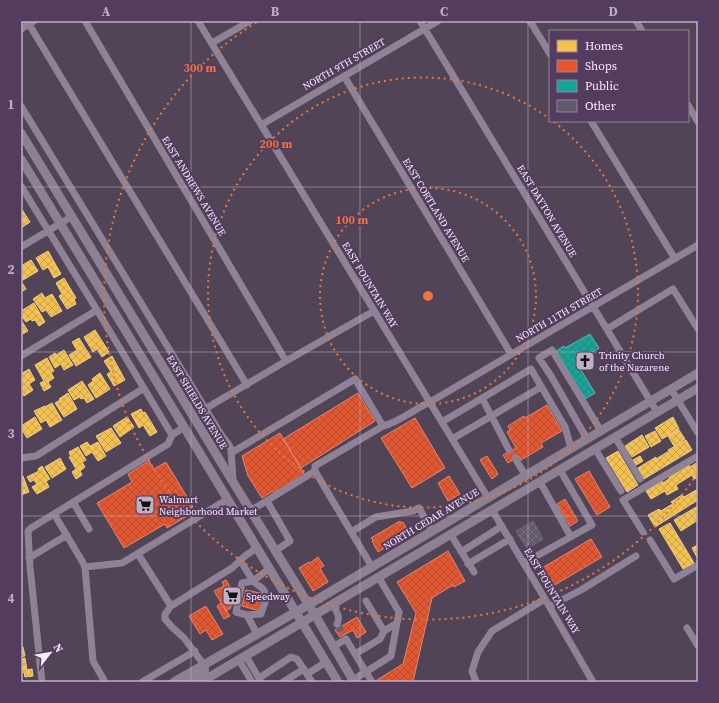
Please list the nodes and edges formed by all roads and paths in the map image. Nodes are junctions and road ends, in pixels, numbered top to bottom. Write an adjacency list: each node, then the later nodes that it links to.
1 (85, 21): 36 (street, EAST ANDREWS AVENUE)
2 (198, 21): 12 (street, EAST FOUNTAIN WAY)
3 (250, 21): 12 (street)
4 (420, 21): 9 (street, EAST DAYTON AVENUE)
5 (438, 21): 9 (street, NORTH 9TH STREET)
6 (530, 21): 13 (street)
7 (636, 21): 11 (street)
8 (30, 22): 10 (street); 39 (street)
9 (425, 28): 14 (street, NORTH 9TH STREET); 29 (street, EAST DAYTON AVENUE)
10 (21, 29)
11 (641, 30)
12 (212, 43): 19 (street, EAST FOUNTAIN WAY)
13 (549, 52)
14 (344, 76): 19 (street, NORTH 9TH STREET); 34 (street, EAST CORTLAND AVENUE)
15 (21, 106): 48 (street)
16 (689, 107): 18 (street)
17 (592, 122): 28 (street)
18 (698, 122)
19 (261, 125): 31 (street, EAST FOUNTAIN WAY)
20 (21, 133): 23 (main road, EAST SHIELDS AVENUE)
21 (21, 159): 24 (main road)
22 (21, 186): 25 (street)
23 (72, 217): 24 (street); 67 (main road, EAST SHIELDS AVENUE)
24 (60, 224): 25 (street); 38 (main road)
25 (48, 231): 27 (street); 30 (street)
26 (698, 245): 28 (street, NORTH 11TH STREET)
27 (21, 247)
28 (675, 259): 29 (street, NORTH 11TH STREET)
29 (593, 306): 32 (street, EAST DAYTON AVENUE); 34 (street, NORTH 11TH STREET)
30 (97, 310): 35 (street); 41 (street)
31 (374, 311): 36 (street); 47 (street, EAST FOUNTAIN WAY)
32 (607, 329): 33 (street); 46 (street, EAST DAYTON AVENUE)
33 (698, 329)
34 (511, 354): 47 (street, NORTH 11TH STREET)
35 (21, 356)
36 (286, 361): 39 (street)
37 (698, 373): 43 (main road, NORTH CEDAR AVENUE)
38 (158, 384): 53 (main road); 67 (main road)
39 (247, 384): 48 (street)
40 (541, 386): 44 (street); 50 (street); 60 (street)
41 (144, 388): 56 (street); 65 (street)
42 (698, 388): 45 (main road)
43 (671, 389): 45 (street); 46 (main road, NORTH CEDAR AVENUE)
44 (482, 398): 50 (street); 51 (street)
45 (678, 400): 49 (main road); 55 (street)
46 (651, 401): 49 (street, EAST DAYTON AVENUE); 54 (main road, NORTH CEDAR AVENUE)
47 (430, 402): 51 (street, EAST FOUNTAIN WAY); 52 (street, NORTH 11TH STREET)
48 (205, 409): 63 (street)
49 (657, 412): 57 (main road)
50 (492, 415): 58 (street); 62 (street)
51 (442, 422): 58 (street, EAST FOUNTAIN WAY)
52 (383, 426): 63 (street); 69 (street, NORTH 11TH STREET)
53 (184, 427): 56 (street); 76 (main road)
54 (601, 431): 59 (main road, NORTH CEDAR AVENUE); 59 (street)
55 (698, 434)
56 (172, 435): 78 (street)
57 (615, 438): 61 (main road); 71 (street)
58 (452, 439): 75 (street, EAST FOUNTAIN WAY)
59 (587, 439): 60 (main road, NORTH CEDAR AVENUE)
60 (571, 448): 70 (main road, NORTH CEDAR AVENUE)
61 (595, 449): 68 (main road); 74 (street)
62 (509, 450)
63 (231, 453): 72 (street)
64 (698, 456): 86 (street)
65 (21, 458)
66 (514, 458): 70 (street)
67 (219, 460): 72 (main road, EAST SHIELDS AVENUE)
68 (560, 470): 73 (main road); 89 (street)
69 (315, 471): 77 (street, NORTH 11TH STREET); 85 (street)
70 (525, 475): 75 (main road, NORTH CEDAR AVENUE); 79 (main road)
71 (640, 479)
72 (233, 482): 80 (main road, EAST SHIELDS AVENUE)
73 (540, 482): 79 (main road); 89 (street)
74 (621, 491)
75 (488, 498): 84 (main road, NORTH CEDAR AVENUE); 88 (main road)
76 (228, 499): 80 (main road); 92 (main road); 95 (street)
77 (266, 501): 80 (street, NORTH 11TH STREET); 93 (street)
78 (73, 502): 81 (street); 83 (street)
79 (492, 510): 82 (street, EAST FOUNTAIN WAY); 88 (main road)
80 (250, 511): 93 (main road, EAST SHIELDS AVENUE)
81 (54, 514): 87 (street); 97 (street)
82 (502, 526): 90 (street, EAST FOUNTAIN WAY); 94 (street)
83 (89, 529)
84 (432, 531): 85 (street); 102 (main road, NORTH CEDAR AVENUE); 106 (main road)
85 (351, 532): 102 (street)
86 (643, 532)
87 (67, 535): 97 (street); 103 (street)
88 (451, 535): 94 (street); 106 (main road)
89 (571, 537): 99 (street)
90 (510, 540): 99 (street, EAST FOUNTAIN WAY); 100 (street)
91 (650, 540): 101 (street)
92 (258, 548): 98 (street); 104 (main road)
93 (274, 551): 110 (main road, EAST SHIELDS AVENUE)
94 (461, 552): 100 (street)
95 (138, 554): 103 (street); 112 (street)
96 (636, 556): 113 (street)
97 (30, 558): 134 (street)
98 (240, 560): 107 (street); 112 (street)
99 (524, 563): 108 (street, EAST FOUNTAIN WAY)
100 (468, 564): 105 (street)
101 (698, 565)
102 (372, 567): 110 (main road, NORTH CEDAR AVENUE)
103 (85, 568): 135 (street)
104 (270, 568): 107 (street); 114 (main road)
105 (474, 572)
106 (378, 578): 111 (main road); 118 (street)
107 (253, 581): 115 (street); 115 (street)
108 (545, 599): 113 (street, EAST FOUNTAIN WAY); 145 (street)
109 (366, 601): 120 (street)
110 (308, 605): 114 (main road, NORTH CEDAR AVENUE); 116 (main road, EAST SHIELDS AVENUE)
111 (333, 605): 116 (main road); 121 (street)
112 (170, 606): 125 (street)
113 (550, 606): 146 (street, EAST FOUNTAIN WAY)
114 (296, 612): 117 (main road); 122 (main road, NORTH CEDAR AVENUE)
115 (247, 615): 122 (street)
116 (315, 615): 117 (main road); 121 (main road, EAST SHIELDS AVENUE)
117 (303, 623): 127 (main road); 128 (main road)
118 (397, 623): 120 (street); 131 (street)
119 (687, 628): 123 (street)
120 (384, 631): 126 (street)
121 (325, 632): 124 (main road, EAST SHIELDS AVENUE)
122 (258, 634): 129 (main road, NORTH CEDAR AVENUE)
123 (698, 646)
124 (333, 647): 126 (street); 133 (main road, EAST SHIELDS AVENUE)
125 (195, 651): 129 (street); 136 (street)
126 (355, 654): 131 (street)
127 (242, 658): 132 (street); 139 (main road); 140 (street)
128 (326, 662): 130 (street); 143 (main road)
129 (204, 664): 137 (main road, NORTH CEDAR AVENUE); 138 (main road)
130 (306, 672): 132 (street); 141 (street); 142 (street)
131 (366, 672): 133 (street); 144 (street)
132 (260, 680)
133 (353, 681)
134 (42, 682)
135 (105, 682)
136 (142, 682)
137 (174, 682)
138 (191, 682)
139 (202, 682)
140 (251, 682)
141 (283, 682)
142 (312, 682)
143 (338, 682)
144 (372, 682)
145 (476, 682)
146 (594, 682)

